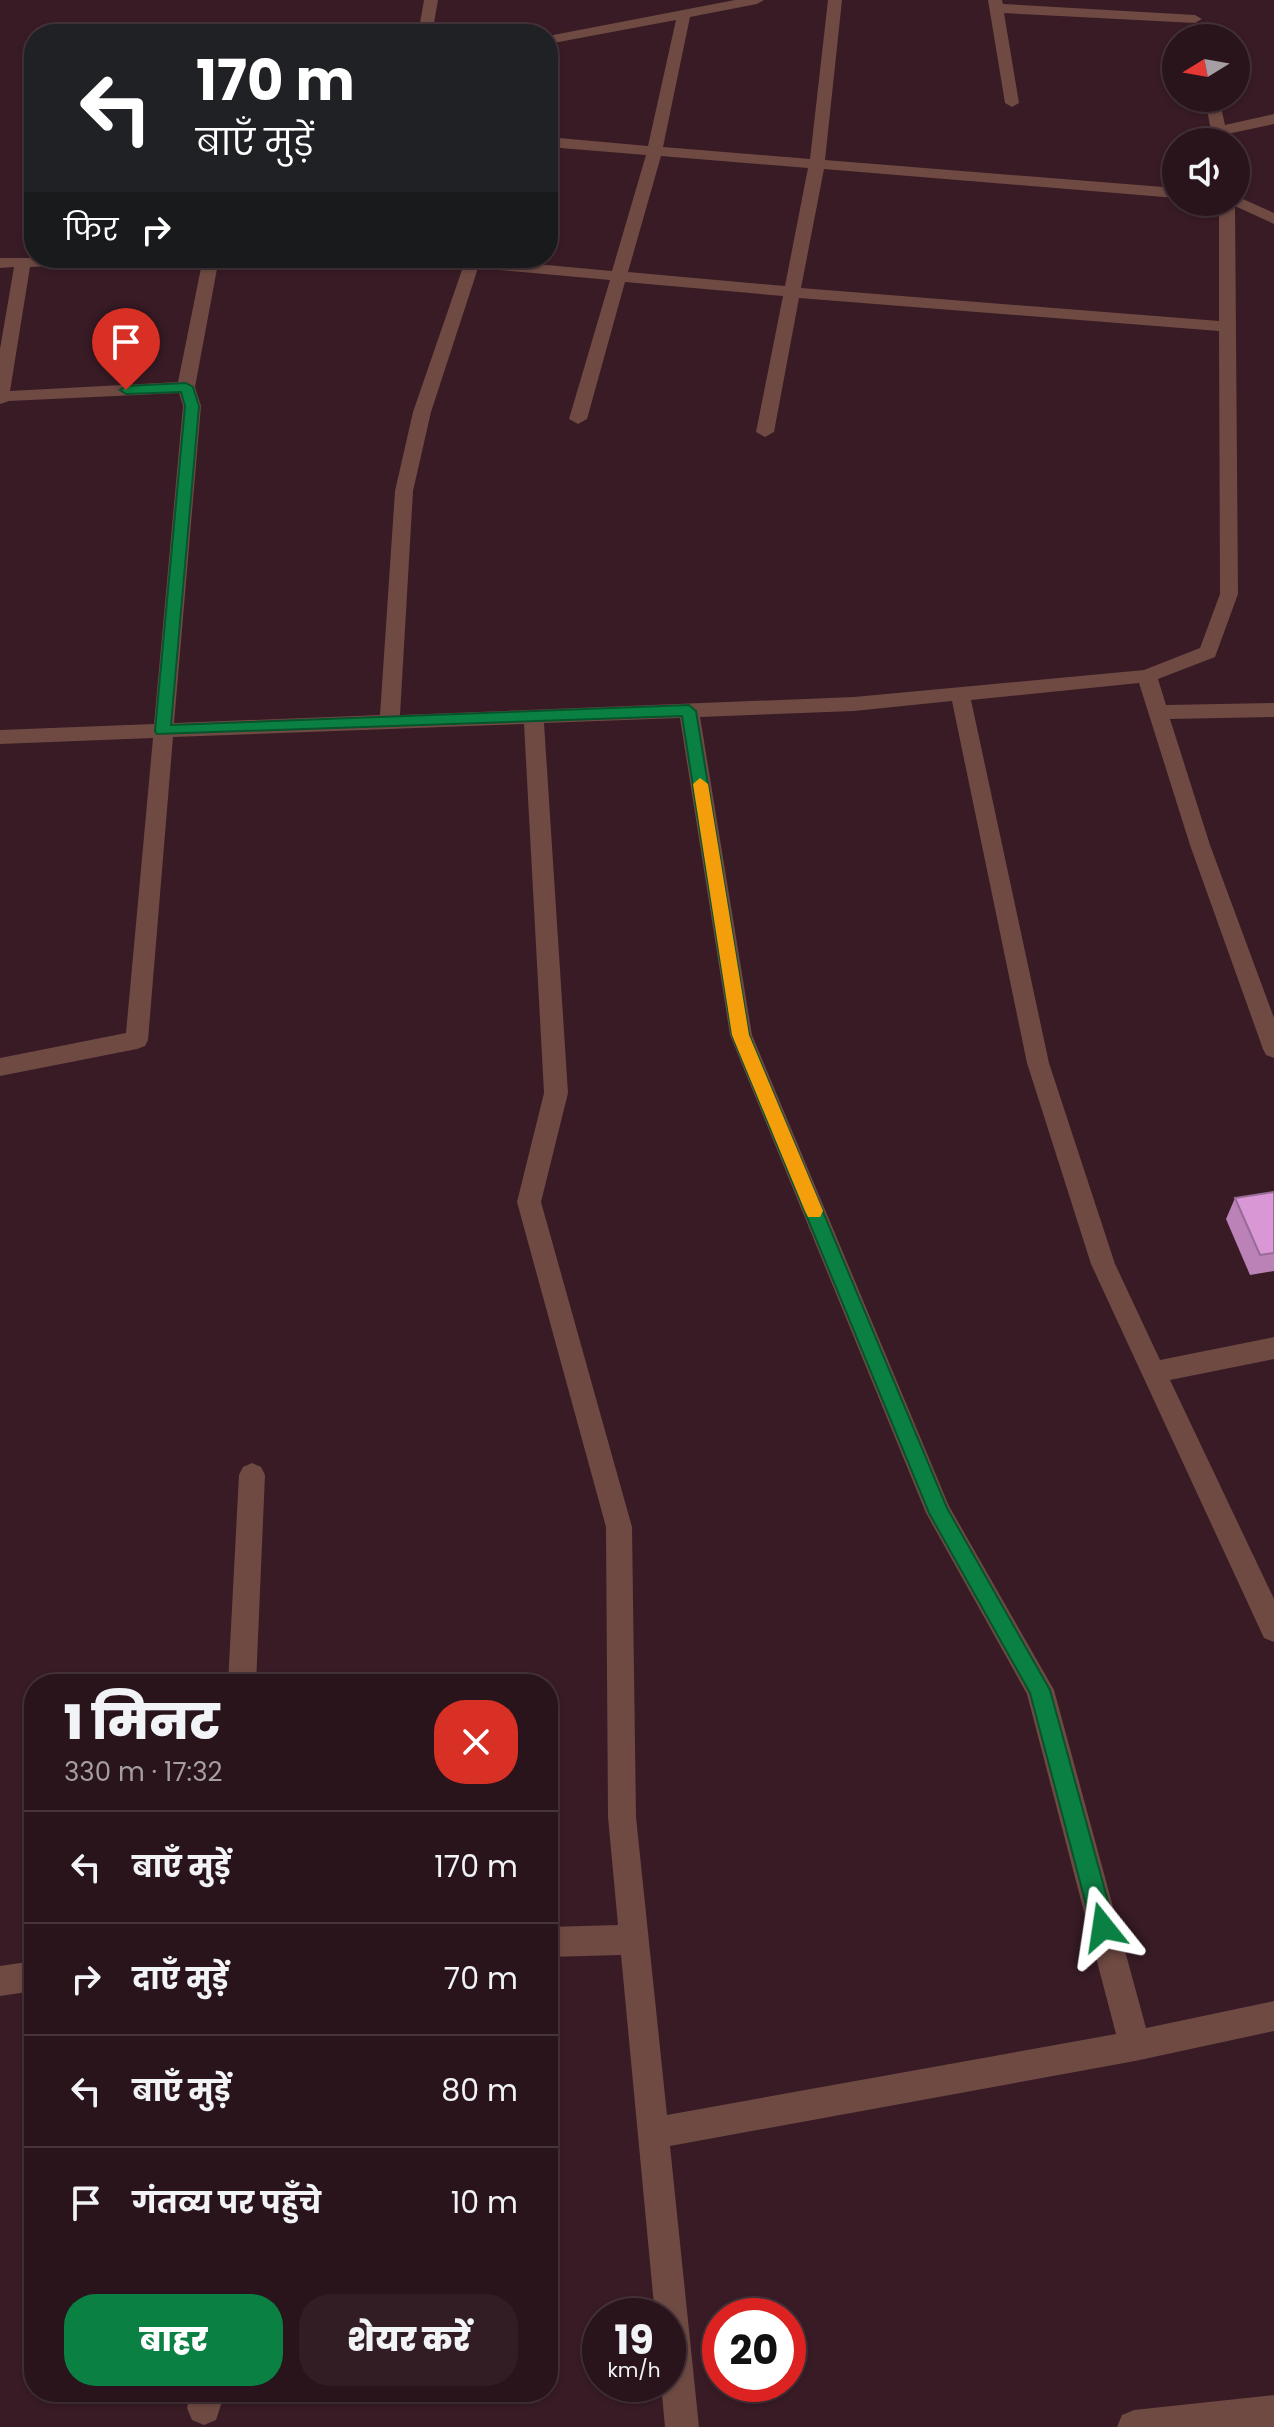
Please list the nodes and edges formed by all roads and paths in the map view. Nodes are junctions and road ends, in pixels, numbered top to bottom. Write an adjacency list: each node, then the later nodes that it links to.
1 (431, 0): 8 (street)
2 (757, 0): 6 (street)
3 (835, 0): 16 (street)
4 (1196, 0): 7 (street)
5 (995, 4): 7 (street); 11 (street)
6 (684, 14): 10 (street); 15 (street)
7 (1195, 19): 9 (street)
8 (427, 24)
9 (1196, 24)
10 (558, 38)
11 (1012, 103)
12 (1274, 119): 13 (street)
13 (1247, 128)
14 (558, 143): 15 (street)
15 (655, 150): 16 (street); 26 (street)
16 (817, 163): 17 (street); 27 (street)
17 (1162, 192)
18 (1250, 208): 20 (street)
19 (1227, 216): 28 (street)
20 (1274, 219)
21 (23, 262): 22 (street); 30 (street)
22 (0, 263)
23 (209, 268): 29 (street)
24 (470, 268): 39 (street)
25 (528, 268): 26 (street)
26 (618, 276): 27 (street); 31 (street)
27 (792, 292): 28 (street); 32 (street)
28 (1228, 327): 33 (street)
29 (186, 387): 30 (street); 40 (street)
30 (0, 399)
31 (578, 419)
32 (765, 432)
33 (1147, 676): 34 (street); 37 (street)
34 (960, 694): 36 (street); 45 (street)
35 (1274, 710): 37 (street)
36 (689, 711): 38 (street); 54 (street)
37 (1159, 712): 42 (street)
38 (534, 716): 39 (street); 49 (street)
39 (390, 722): 40 (street)
40 (163, 731): 41 (street); 43 (street)
41 (0, 737)
42 (1274, 1049)
43 (0, 1067)
44 (1274, 1348): 45 (street)
45 (1154, 1372): 47 (street)
46 (252, 1475): 48 (street)
47 (1274, 1629)
48 (242, 1674)
49 (634, 1940): 50 (street); 55 (street)
50 (558, 1942)
51 (24, 1977): 52 (street)
52 (0, 1981)
53 (1274, 2016): 54 (street)
54 (1135, 2046): 55 (street)
55 (654, 2133): 57 (street)
56 (1274, 2412): 58 (street)
57 (682, 2427)
58 (1134, 2427)

